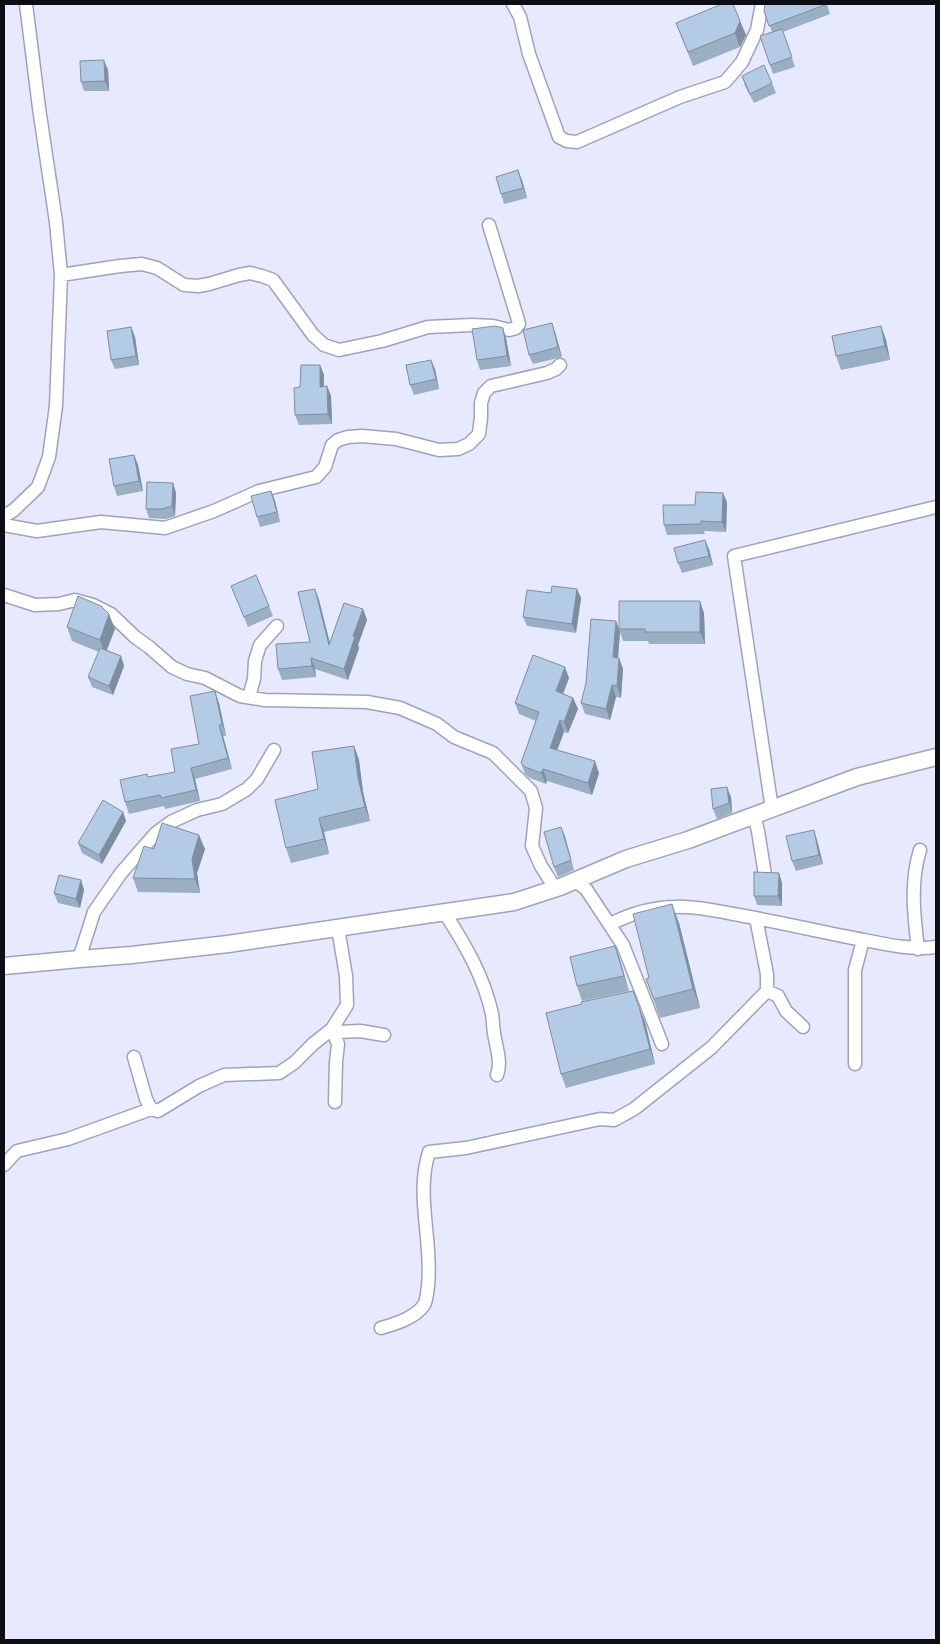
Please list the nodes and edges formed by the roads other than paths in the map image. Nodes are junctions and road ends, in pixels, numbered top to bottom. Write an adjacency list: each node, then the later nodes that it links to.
1 (26, 4): 5 (street)
2 (513, 4): 3 (street)
3 (762, 4)
4 (489, 225): 5 (street)
5 (61, 275): 8 (street)
6 (560, 365): 9 (street)
7 (936, 507): 15 (street)
8 (4, 516)
9 (4, 525)
10 (4, 595): 12 (street)
11 (277, 626): 12 (street)
12 (249, 697): 20 (street)
13 (274, 750): 28 (street)
14 (936, 757): 15 (street)
15 (772, 809): 16 (street)
16 (754, 815): 18 (street); 19 (street)
17 (920, 850): 27 (street)
18 (765, 875)
19 (575, 881): 20 (street); 23 (street)
20 (555, 888): 21 (street)
21 (444, 912): 24 (street); 37 (street)
22 (756, 918): 23 (street); 25 (street); 30 (street)
23 (610, 924): 34 (street)
24 (338, 928): 28 (street); 32 (street)
25 (863, 940): 27 (street); 36 (street)
26 (936, 947): 27 (street)
27 (918, 949)
28 (79, 959): 29 (street)
29 (4, 966)
30 (767, 991): 31 (street); 41 (street)
31 (803, 1027)
32 (333, 1028): 33 (street); 38 (street); 39 (street)
33 (384, 1034)
34 (662, 1044)
35 (134, 1056): 39 (street)
36 (855, 1064)
37 (497, 1075)
38 (335, 1102)
39 (151, 1109): 40 (street)
40 (4, 1165)
41 (381, 1328)

